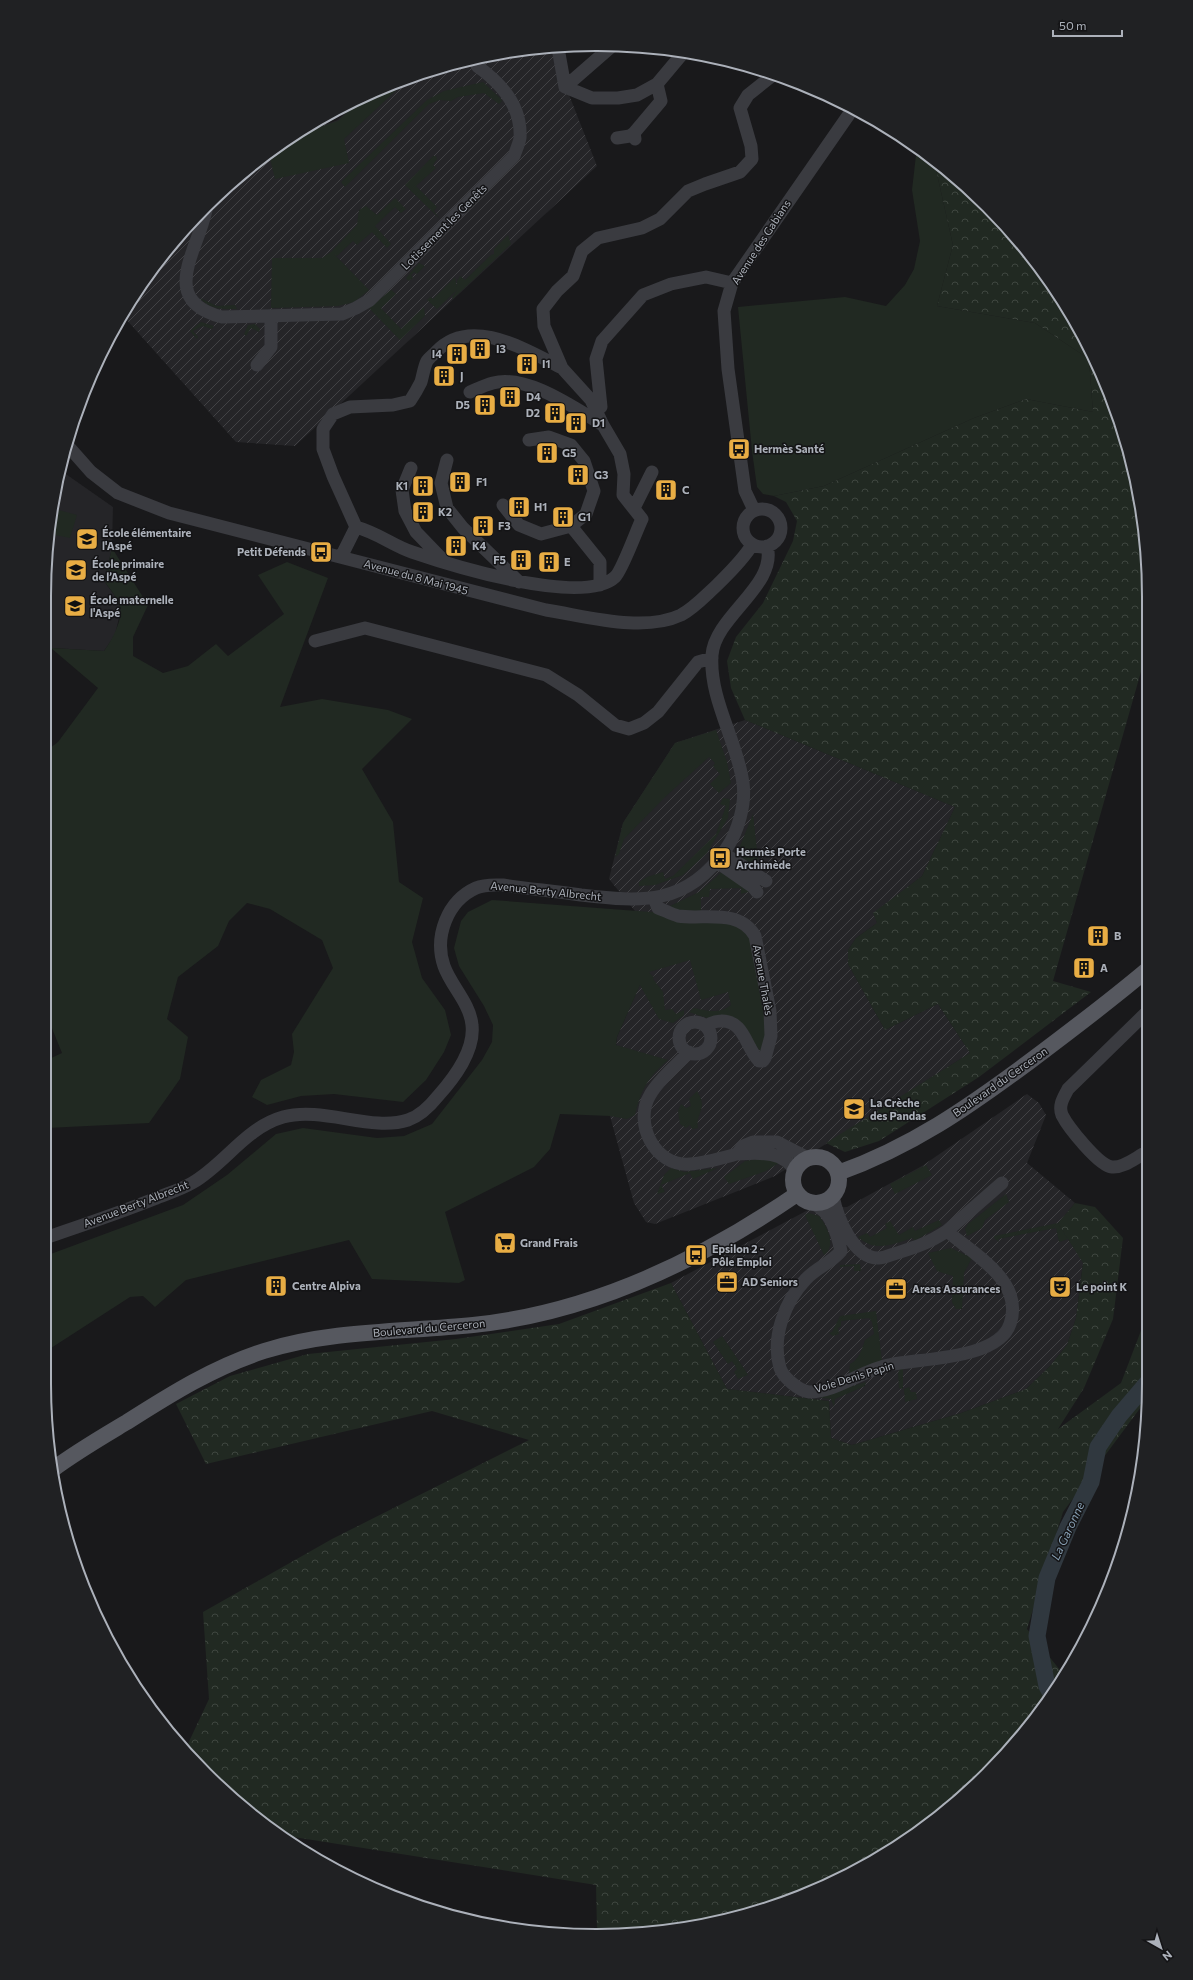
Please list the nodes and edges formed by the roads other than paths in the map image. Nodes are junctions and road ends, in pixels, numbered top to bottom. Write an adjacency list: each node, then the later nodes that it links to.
1 (606, 51): 7 (street)
2 (559, 52): 7 (street)
3 (679, 58): 6 (street)
4 (477, 66): 12 (street, Lotissement les Genêts)
5 (768, 79): 14 (street)
6 (657, 84): 7 (street); 9 (street)
7 (565, 87)
8 (850, 113): 11 (street, Avenue des Gabians)
9 (617, 138)
10 (203, 220): 12 (street, Lotissement les Genêts)
11 (732, 282): 16 (street); 25 (street, Avenue des Gabians)
12 (271, 316): 13 (street)
13 (257, 365)
14 (562, 368): 16 (street); 27 (street)
15 (470, 392): 17 (street)
16 (596, 404): 17 (street)
17 (603, 425): 24 (street)
18 (529, 440): 26 (street)
19 (72, 449): 30 (street, Avenue du 8 Mai 1945)
20 (447, 460): 32 (street)
21 (410, 468): 31 (street)
22 (652, 472): 24 (street)
23 (503, 505): 26 (street)
24 (634, 508): 33 (street)
25 (754, 510): 28 (street); 29 (street)
26 (571, 526): 33 (street)
27 (356, 528): 30 (street); 31 (street)
28 (752, 545): 29 (street); 30 (street, Avenue du 8 Mai 1945)
29 (767, 546): 35 (street, Avenue Berty Albrecht)
30 (341, 557)
31 (444, 561): 32 (street)
32 (520, 583): 33 (street)
33 (600, 585)
34 (315, 641): 35 (street)
35 (712, 658): 36 (street, Avenue Berty Albrecht)
36 (720, 857): 37 (street); 38 (street); 39 (street, Avenue Berty Albrecht)
37 (766, 881)
38 (757, 892)
39 (654, 898): 42 (street, Avenue Thalès); 53 (street, Avenue Berty Albrecht)
40 (1142, 973): 48 (main road, Boulevard du Cerceron)
41 (1142, 1017): 45 (street)
42 (706, 1026): 43 (street); 43 (street)
43 (689, 1052): 44 (street)
44 (740, 1150): 46 (street); 47 (street)
45 (1142, 1155)
46 (808, 1158): 47 (main road); 48 (main road)
47 (795, 1171): 51 (main road)
48 (838, 1173): 50 (main road)
49 (1002, 1183): 52 (street)
50 (833, 1196): 51 (main road); 52 (street)
51 (803, 1198): 52 (street, Voie Denis Papin); 54 (main road, Boulevard du Cerceron)
52 (947, 1231)
53 (51, 1236)
54 (57, 1464)

